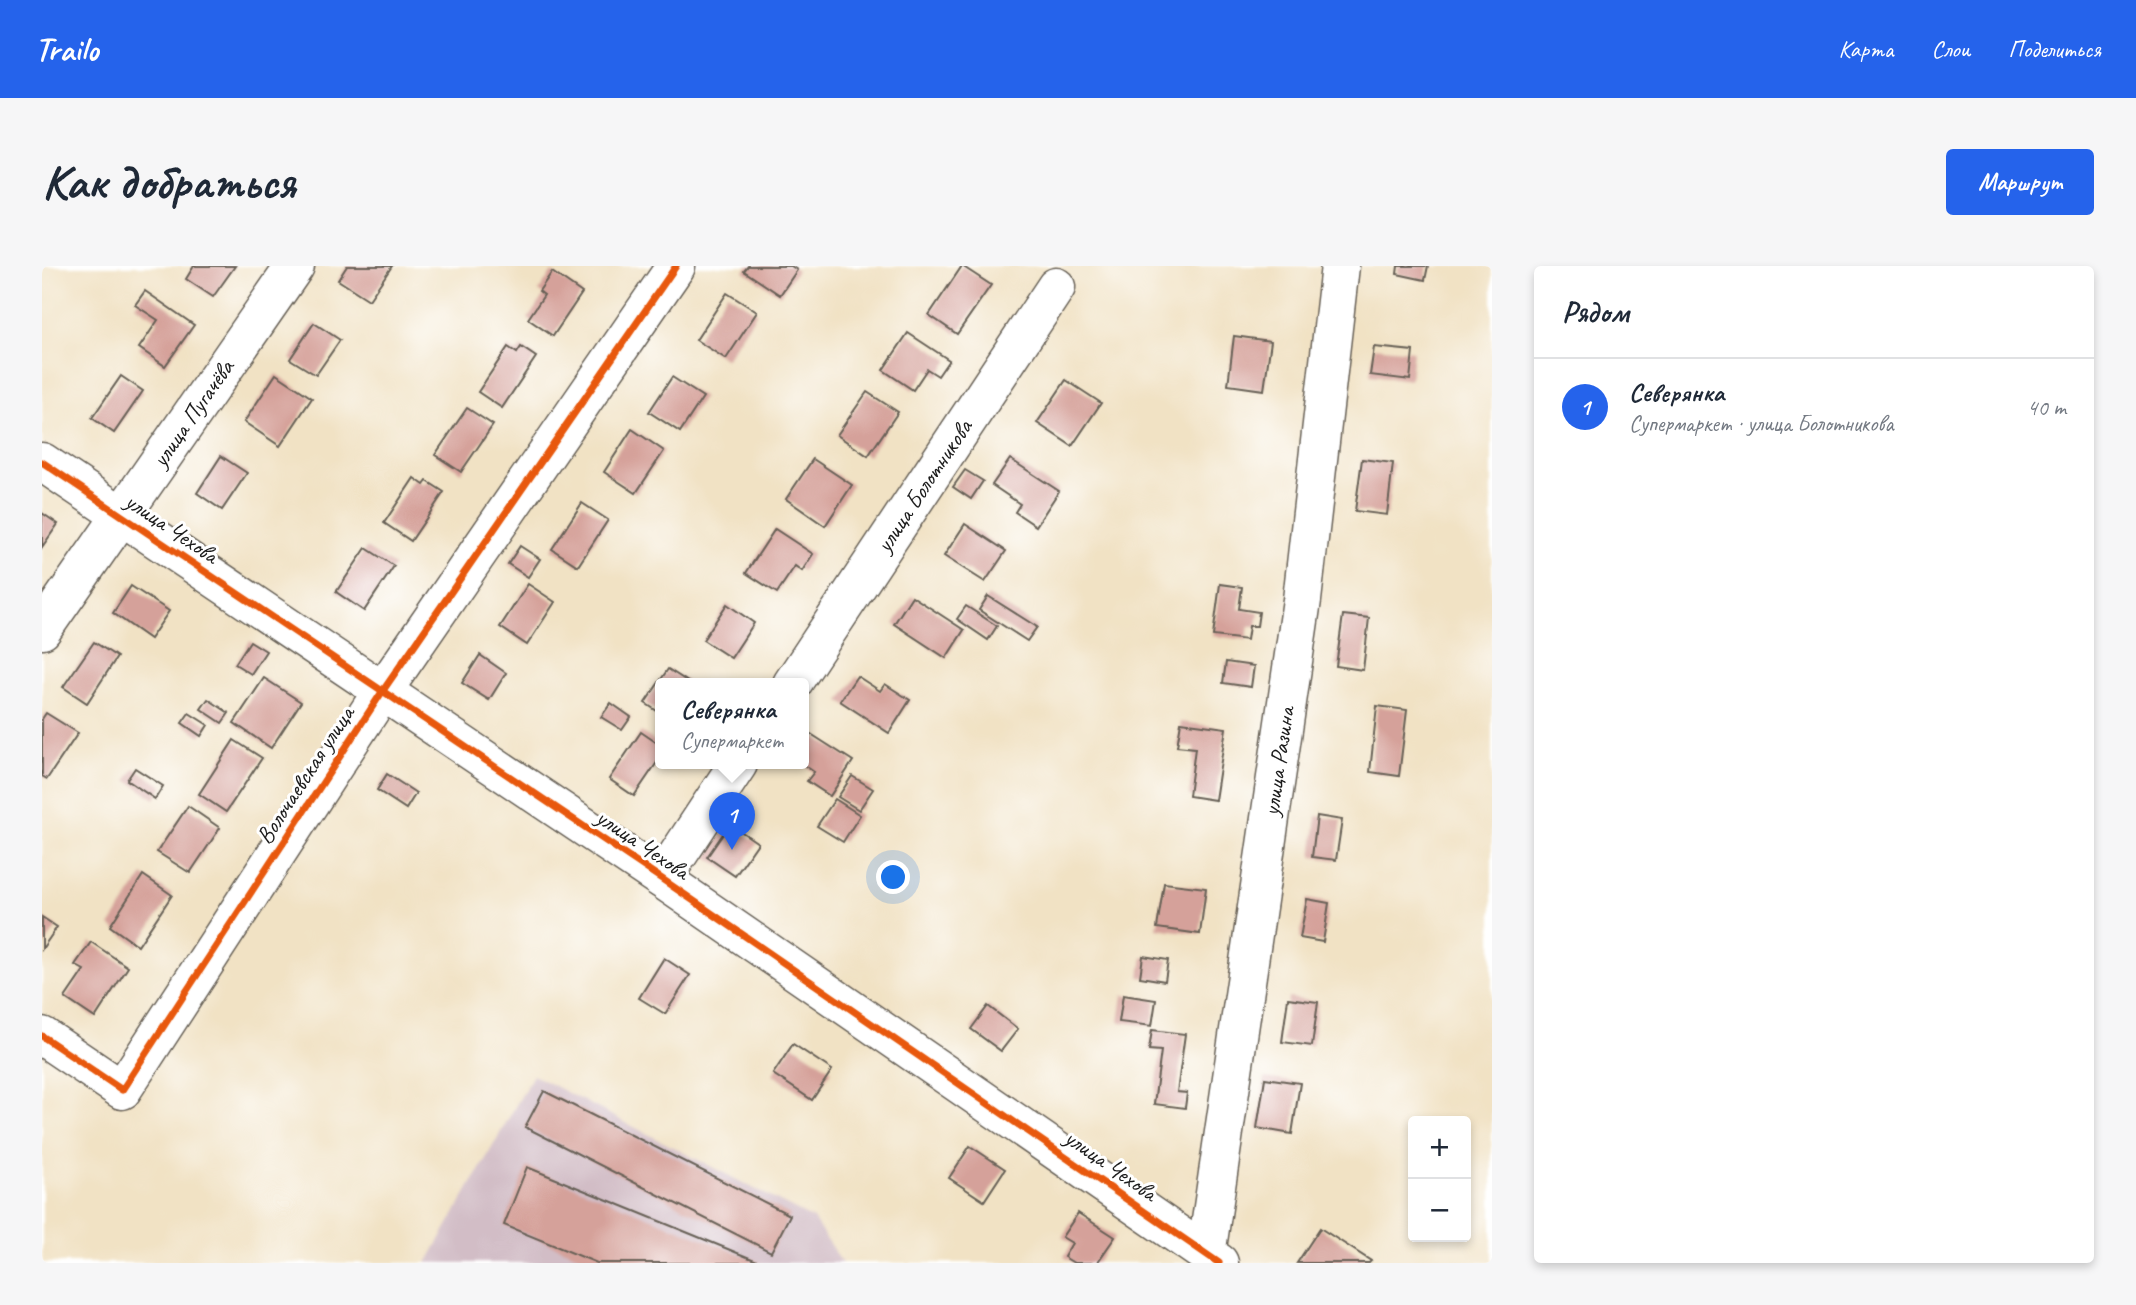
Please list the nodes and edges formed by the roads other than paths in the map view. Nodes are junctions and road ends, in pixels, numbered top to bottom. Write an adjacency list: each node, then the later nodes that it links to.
1 (295, 266): 6 (street, улица Пугачёва)
2 (676, 266): 9 (street, Волочаевская улица)
3 (1340, 266): 13 (street, улица Разина)
4 (1056, 287): 8 (street, улица Болотникова)
5 (42, 462): 6 (street, улица Чехова)
6 (120, 517): 7 (street, улица Пугачёва); 9 (street, улица Чехова)
7 (42, 630)
8 (796, 678)
9 (382, 692): 11 (street, улица Чехова); 12 (street, Волочаевская улица)
10 (735, 769): 11 (street)
11 (662, 879): 13 (street, улица Чехова)
12 (42, 1035)
13 (1213, 1259)

